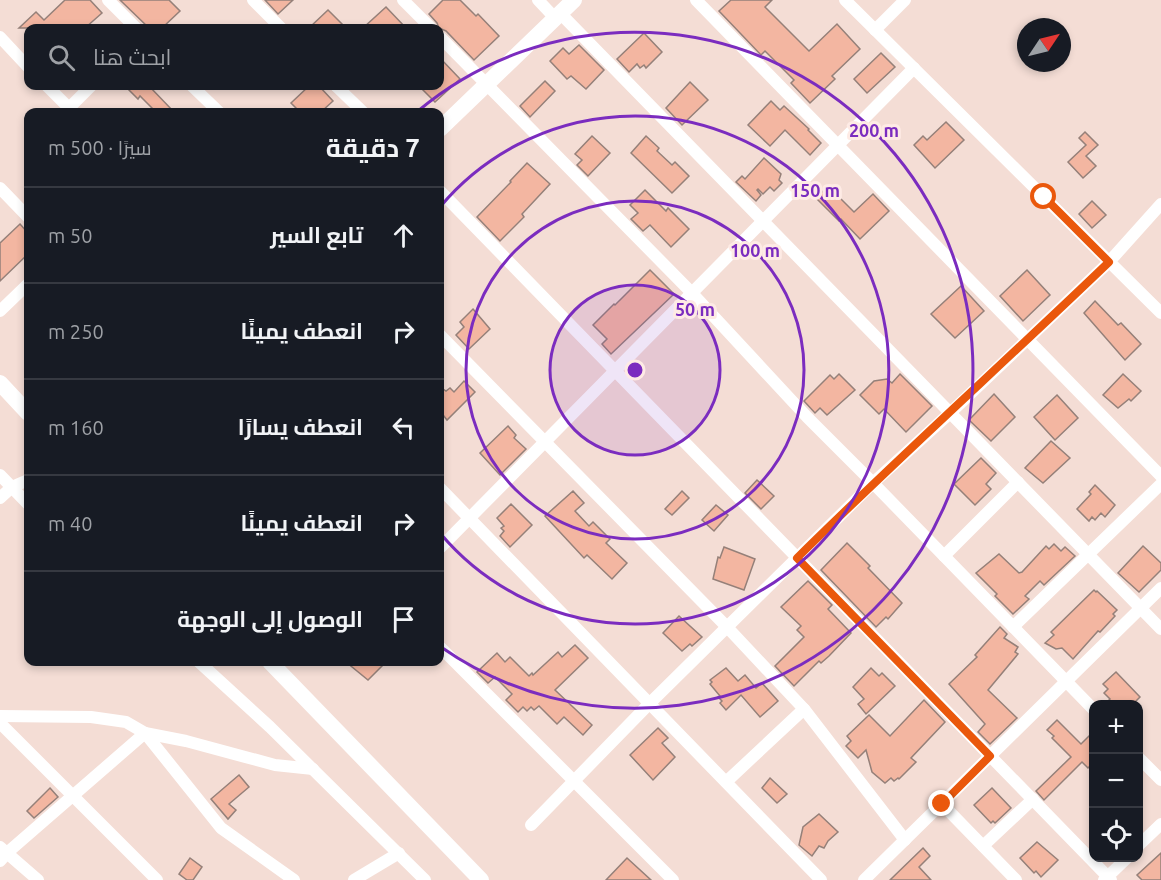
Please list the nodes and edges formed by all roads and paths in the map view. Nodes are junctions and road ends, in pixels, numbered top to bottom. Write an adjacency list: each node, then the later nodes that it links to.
1 (108, 0): 10 (street)
2 (253, 0): 11 (street)
3 (538, 0): 9 (street)
4 (574, 0): 9 (street)
5 (696, 0): 28 (street)
6 (845, 0): 13 (street)
7 (905, 0): 13 (street)
8 (409, 2): 12 (street)
9 (558, 16): 18 (street); 33 (street)
10 (132, 24)
11 (277, 24)
12 (428, 24)
13 (875, 30): 17 (street)
14 (0, 38): 16 (street)
15 (444, 41): 18 (street)
16 (24, 63)
17 (914, 68): 28 (street); 34 (street)
18 (486, 84): 27 (street); 36 (street)
19 (51, 90): 23 (street)
20 (88, 90): 24 (street)
21 (196, 90): 25 (street)
22 (340, 90): 26 (street)
23 (69, 108)
24 (73, 108)
25 (215, 108)
26 (359, 108)
27 (444, 125)
28 (838, 145): 33 (street); 40 (street)
29 (0, 188): 32 (street)
30 (444, 195): 41 (street)
31 (1161, 204): 34 (street)
32 (24, 213)
33 (763, 221): 36 (street); 44 (street)
34 (1109, 262): 38 (street); 40 (street)
35 (24, 288): 37 (street)
36 (692, 293): 41 (street); 50 (street)
37 (0, 311)
38 (1161, 313)
39 (444, 339): 45 (street)
40 (1028, 340): 44 (street); 47 (street)
41 (615, 371): 45 (street); 60 (street)
42 (0, 383): 43 (street)
43 (24, 409)
44 (950, 413): 49 (street); 50 (street)
45 (545, 441): 56 (street); 63 (street)
46 (0, 475): 52 (street)
47 (1161, 476)
48 (24, 482): 52 (street)
49 (1018, 482): 58 (street); 59 (street)
50 (873, 483): 59 (street); 60 (street)
51 (1161, 484): 58 (street)
52 (12, 487): 54 (street); 55 (street)
53 (444, 492): 56 (street)
54 (0, 498)
55 (24, 500)
56 (469, 518): 57 (street); 70 (street)
57 (444, 544)
58 (1088, 554): 62 (street); 64 (street)
59 (944, 556): 64 (street)
60 (797, 558): 63 (street); 76 (street)
61 (1161, 588): 62 (street)
62 (1140, 608): 65 (street); 69 (street)
63 (727, 627): 70 (street); 72 (street)
64 (1013, 627): 69 (street)
65 (1161, 629)
66 (444, 651): 80 (street)
67 (202, 666): 78 (street)
68 (274, 666): 99 (street)
69 (1066, 682): 71 (street); 76 (street)
70 (649, 704): 80 (street); 81 (street)
71 (1089, 705)
72 (804, 709): 81 (street); 87 (street)
73 (0, 716): 75 (street)
74 (0, 723): 82 (street)
75 (145, 733): 78 (street); 82 (street); 96 (street)
76 (990, 756): 83 (street); 84 (street)
77 (1143, 762): 79 (street)
78 (313, 769): 90 (street)
79 (1161, 780)
80 (574, 781): 86 (street); 100 (street)
81 (726, 782): 101 (street)
82 (73, 796): 91 (street); 95 (street)
83 (1033, 799): 89 (street); 93 (street)
84 (942, 804): 87 (street); 89 (street)
85 (1161, 824): 88 (street)
86 (531, 825)
87 (905, 840): 102 (street)
88 (1143, 841)
89 (983, 846): 103 (street)
90 (399, 853): 97 (street); 98 (street)
91 (3, 854): 94 (street)
92 (1123, 862): 93 (street)
93 (1108, 879)
94 (38, 880)
95 (157, 880)
96 (294, 880)
97 (354, 880)
98 (425, 880)
99 (481, 880)
100 (673, 880)
101 (821, 880)
102 (864, 880)
103 (1016, 880)

